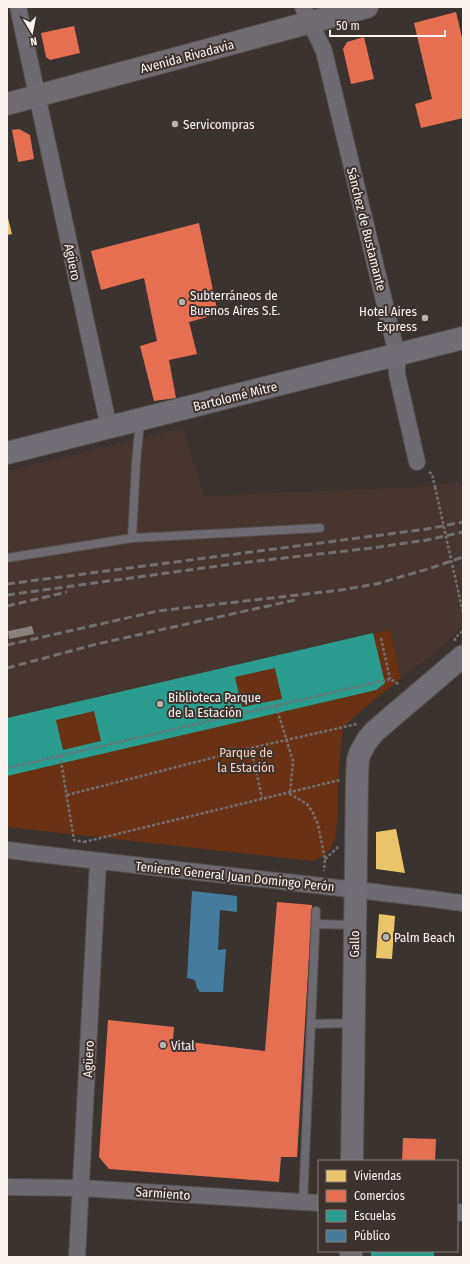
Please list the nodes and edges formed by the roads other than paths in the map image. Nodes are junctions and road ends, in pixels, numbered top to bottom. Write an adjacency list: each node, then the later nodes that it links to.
1 (18, 7): 4 (street, Agüero)
2 (367, 7): 3 (main road, Avenida Rivadavia)
3 (307, 15): 4 (main road, Avenida Rivadavia); 7 (street, Sánchez de Bustamante)
4 (36, 96): 5 (main road, Avenida Rivadavia); 9 (street, Agüero)
5 (7, 104)
6 (463, 338): 7 (main road, Bartolomé Mitre)
7 (398, 355): 8 (main road, Bartolomé Mitre); 11 (street, Sánchez de Bustamante)
8 (140, 419): 9 (main road, Bartolomé Mitre); 13 (lane)
9 (109, 428): 10 (main road, Bartolomé Mitre)
10 (7, 453)
11 (418, 462)
12 (320, 528): 13 (lane)
13 (132, 538): 14 (lane)
14 (7, 558)
15 (459, 647): 18 (main road, Gallo)
16 (7, 850): 17 (street, Teniente General Juan Domingo Perón)
17 (98, 862): 18 (street, Teniente General Juan Domingo Perón); 27 (street, Agüero)
18 (355, 889): 19 (street, Teniente General Juan Domingo Perón); 22 (main road, Gallo)
19 (463, 903)
20 (316, 911): 21 (lane)
21 (316, 924): 22 (lane); 24 (lane)
22 (354, 925): 23 (main road, Gallo)
23 (354, 1023): 24 (lane); 25 (main road, Gallo)
24 (311, 1024): 28 (lane)
25 (352, 1160)
26 (7, 1187): 27 (street, Sarmiento)
27 (81, 1188): 28 (street, Sarmiento); 29 (street, Agüero)
28 (311, 1203)
29 (78, 1257)

